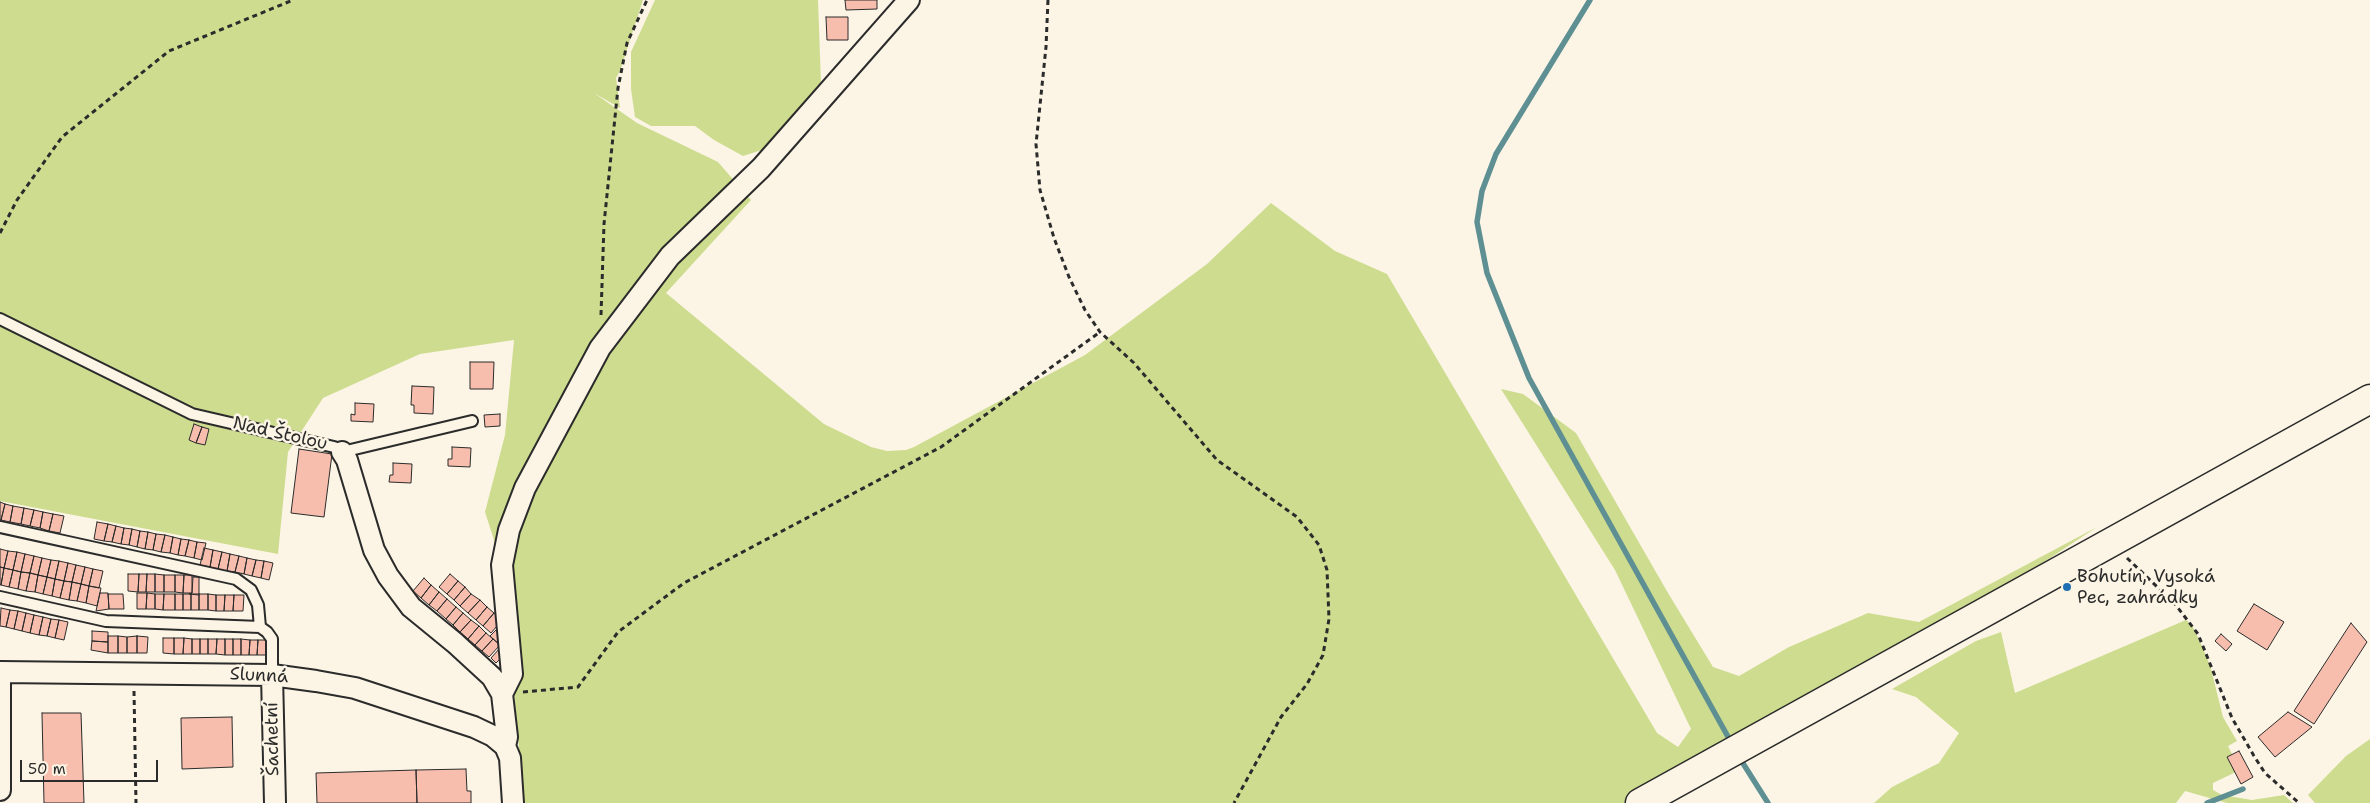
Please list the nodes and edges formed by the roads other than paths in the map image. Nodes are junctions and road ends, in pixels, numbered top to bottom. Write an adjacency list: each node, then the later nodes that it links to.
1 (909, 0): 11 (street)
2 (0, 319): 5 (lane, Nad Štolou)
3 (2370, 399): 16 (main road)
4 (472, 421): 5 (lane)
5 (342, 452): 11 (street, Nad Štolou)
6 (0, 527): 8 (lane)
7 (0, 597): 8 (lane)
8 (260, 627): 10 (lane)
9 (0, 672): 10 (street, Slunná); 13 (street, Slunná)
10 (272, 675): 12 (street, Slunná); 14 (street, Šachetní)
11 (502, 694): 12 (street)
12 (505, 746): 15 (street)
13 (0, 790)
14 (275, 803)
15 (513, 803)
16 (1640, 803)

